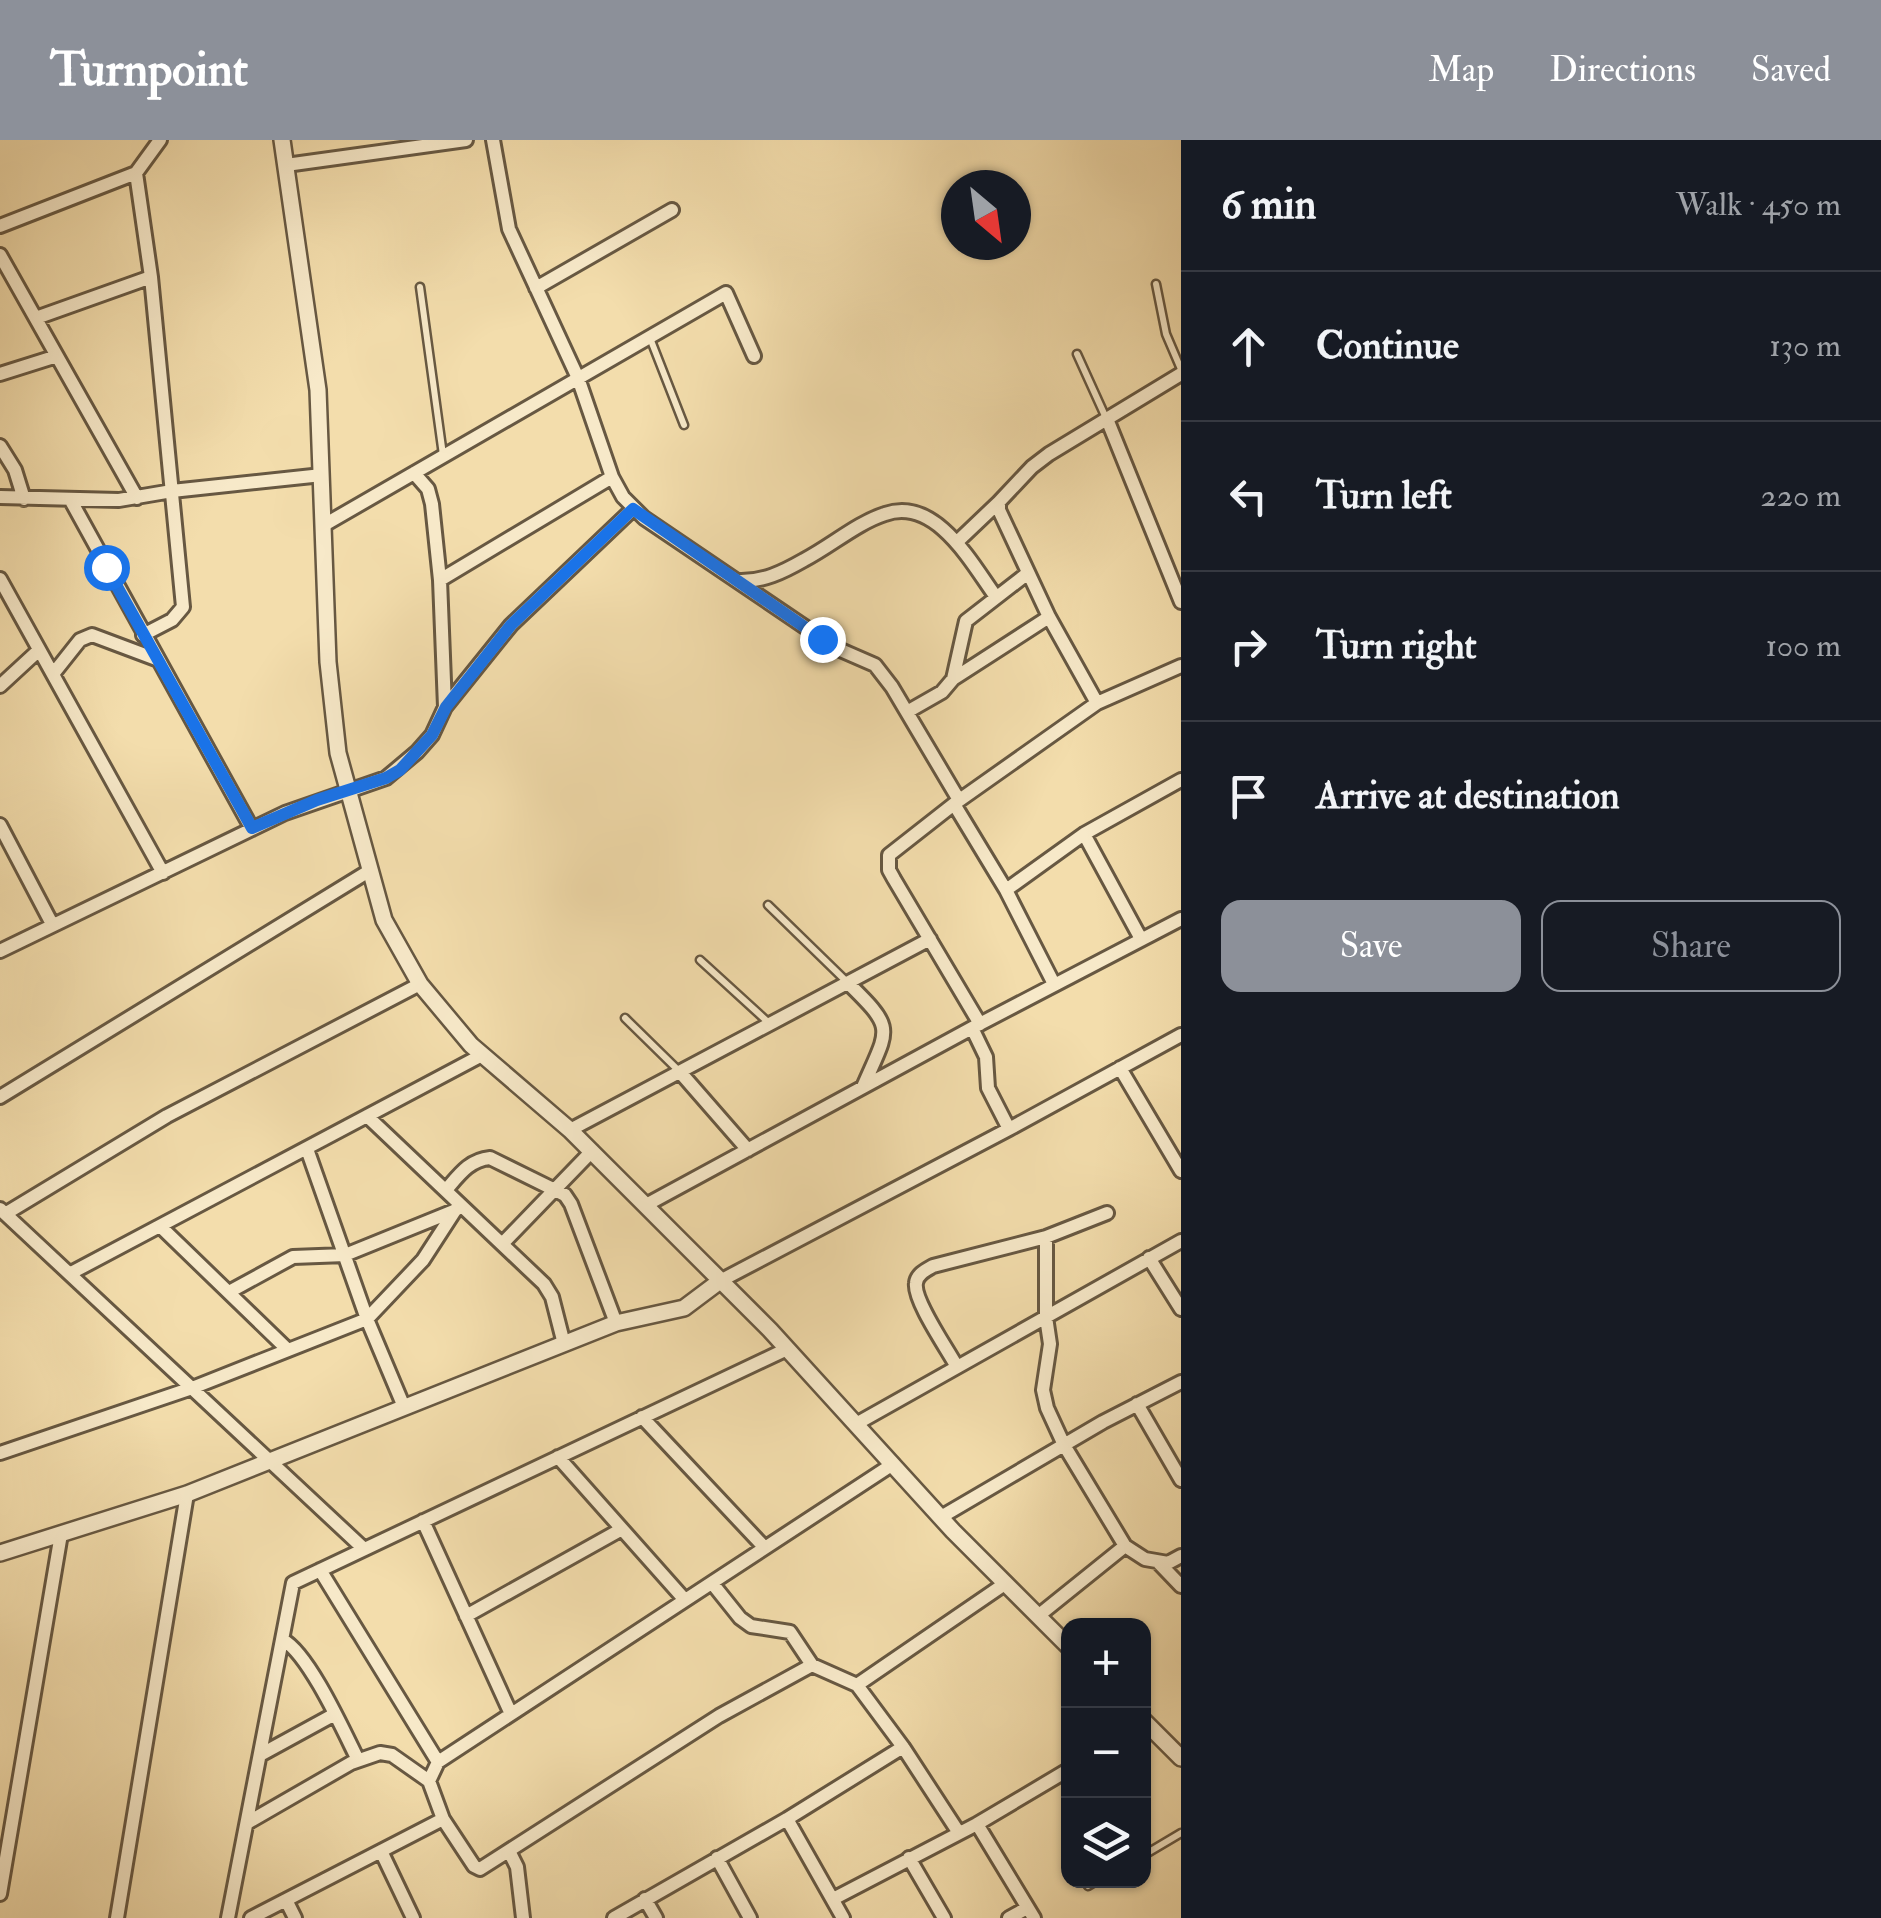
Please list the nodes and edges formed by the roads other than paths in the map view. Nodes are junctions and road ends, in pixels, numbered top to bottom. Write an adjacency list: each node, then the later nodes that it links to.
1 (160, 140): 7 (street)
2 (282, 140): 6 (street)
3 (466, 140): 5 (street)
4 (493, 140): 14 (street)
5 (402, 143): 6 (street)
6 (286, 165): 28 (street)
7 (136, 174): 9 (street); 11 (street)
8 (672, 210): 14 (street)
9 (0, 226)
10 (0, 254): 15 (street)
11 (151, 277): 15 (street); 30 (street)
12 (1156, 284): 20 (lane)
13 (420, 287): 26 (lane)
14 (536, 288): 22 (street)
15 (36, 318): 18 (street)
16 (650, 337): 19 (street); 22 (street); 24 (lane)
17 (1077, 354): 23 (lane)
18 (57, 356): 21 (street); 33 (street)
19 (754, 356)
20 (1181, 372): 23 (street)
21 (0, 374)
22 (578, 378): 26 (street); 29 (street)
23 (1107, 420): 35 (street); 40 (street)
24 (684, 425)
25 (0, 446): 32 (street)
26 (443, 456): 27 (street)
27 (414, 473): 37 (street); 42 (street)
28 (322, 475): 30 (street); 37 (street)
29 (612, 477): 36 (street); 42 (street)
30 (172, 491): 33 (street); 47 (street)
31 (0, 497): 32 (street)
32 (24, 498): 34 (street)
33 (137, 498): 34 (street)
34 (70, 499): 47 (street)
35 (999, 502): 38 (street); 39 (street)
36 (633, 509): 43 (street); 55 (street)
37 (324, 524): 58 (street)
38 (957, 542): 43 (street); 44 (street)
39 (1028, 573): 44 (street); 46 (street)
40 (1176, 576): 45 (street)
41 (0, 579): 48 (street)
42 (440, 580): 55 (street)
43 (738, 581): 56 (street)
44 (996, 596): 52 (street)
45 (1181, 602)
46 (1049, 616): 52 (street); 54 (street)
47 (143, 635): 49 (street)
48 (40, 650): 51 (street); 53 (street)
49 (156, 659): 51 (street); 61 (street)
50 (1181, 666): 54 (street)
51 (53, 674): 64 (street)
52 (953, 679): 56 (street)
53 (0, 686)
54 (1096, 702): 59 (street)
55 (446, 707): 58 (street)
56 (908, 712): 59 (street)
57 (1181, 780): 62 (street)
58 (347, 790): 61 (street); 63 (street)
59 (956, 802): 65 (street); 70 (street)
60 (0, 825): 68 (street)
61 (252, 828): 64 (street)
62 (1084, 834): 65 (street); 69 (street)
63 (369, 871): 74 (street); 84 (street)
64 (163, 873): 68 (street)
65 (1006, 890): 75 (street)
66 (768, 905): 73 (lane)
67 (1181, 919): 69 (street)
68 (52, 924): 71 (street)
69 (1141, 938): 75 (street)
70 (930, 939): 73 (street); 78 (street)
71 (0, 951)
72 (700, 960): 77 (lane)
73 (848, 983): 77 (street); 83 (street)
74 (420, 984): 80 (street); 96 (street)
75 (1054, 984): 78 (street)
76 (625, 1018): 82 (lane)
77 (770, 1024): 82 (street)
78 (976, 1026): 83 (street); 86 (street)
79 (1181, 1035): 81 (street)
80 (482, 1054): 85 (street); 87 (street)
81 (1120, 1068): 86 (street); 91 (street)
82 (680, 1072): 87 (street); 89 (street)
83 (863, 1087): 89 (street)
84 (0, 1097)
85 (367, 1116): 88 (street); 93 (street)
86 (1009, 1129): 105 (street)
87 (570, 1130): 90 (street)
88 (307, 1149): 98 (street); 102 (street)
89 (748, 1150): 94 (street)
90 (592, 1151): 92 (street); 94 (street)
91 (1181, 1171)
92 (556, 1188): 93 (street); 101 (street); 110 (street)
93 (446, 1190): 95 (street)
94 (646, 1206): 105 (street)
95 (460, 1208): 101 (street); 102 (street); 109 (street)
96 (2, 1212): 104 (street)
97 (1107, 1214): 99 (street)
98 (161, 1227): 104 (street); 106 (street)
99 (1046, 1237): 108 (street); 114 (street)
100 (1181, 1242): 103 (street)
101 (503, 1243): 111 (street)
102 (346, 1255): 106 (street); 109 (street)
103 (1149, 1258): 107 (street); 108 (street)
104 (71, 1273): 116 (street)
105 (720, 1280): 110 (street); 112 (street)
106 (228, 1292): 113 (street)
107 (1181, 1310)
108 (1046, 1317): 114 (street); 121 (street)
109 (367, 1319): 113 (street); 118 (street)
110 (616, 1323): 111 (street)
111 (564, 1344): 118 (street)
112 (787, 1349): 119 (street); 120 (street)
113 (288, 1350): 116 (street)
114 (957, 1366): 120 (street)
115 (1181, 1382): 117 (street)
116 (192, 1388): 122 (street); 124 (street)
117 (1137, 1404): 121 (street); 126 (street)
118 (404, 1407): 124 (street)
119 (642, 1417): 123 (street); 133 (street)
120 (856, 1424): 125 (street)
121 (1064, 1445): 128 (street); 132 (street)
122 (0, 1453)
123 (558, 1457): 129 (street); 130 (street)
124 (272, 1461): 127 (street); 134 (street)
125 (892, 1464): 128 (street); 133 (street)
126 (1181, 1480)
127 (187, 1494): 131 (street); 175 (street)
128 (940, 1517): 140 (street)
129 (423, 1521): 134 (street); 143 (street)
130 (622, 1529): 142 (street); 143 (street)
131 (61, 1534): 135 (street); 170 (street)
132 (1124, 1546): 137 (street); 144 (street)
133 (765, 1548): 139 (street)
134 (364, 1549): 138 (street)
135 (0, 1554)
136 (1181, 1556): 137 (street)
137 (1158, 1562): 141 (street)
138 (320, 1570): 146 (street); 156 (street)
139 (712, 1582): 142 (street); 147 (street)
140 (1006, 1584): 144 (street); 148 (street)
141 (1181, 1586)
142 (685, 1600): 150 (street)
143 (466, 1616): 150 (street)
144 (1038, 1616): 145 (street)
145 (1061, 1639)
146 (283, 1640): 149 (street); 153 (street)
147 (812, 1665): 148 (street); 167 (street)
148 (857, 1685): 152 (street)
149 (334, 1714): 153 (street); 155 (street)
150 (511, 1714): 156 (street)
151 (1151, 1729): 154 (street)
152 (903, 1747): 159 (street); 164 (street)
153 (260, 1755): 161 (street)
154 (1181, 1757)
155 (358, 1760): 158 (street); 161 (street)
156 (438, 1762): 158 (street)
157 (1061, 1774): 162 (street)
158 (429, 1781): 160 (street)
159 (787, 1819): 168 (street); 172 (street)
160 (443, 1820): 166 (street); 167 (street)
161 (247, 1823): 177 (street)
162 (977, 1824): 164 (street); 174 (street)
163 (1181, 1833): 165 (lane)
164 (959, 1834): 169 (street)
165 (1151, 1850)
166 (381, 1851): 173 (street); 180 (street)
167 (508, 1851): 181 (street)
168 (717, 1858): 171 (street); 184 (street)
169 (909, 1858): 172 (street); 186 (street)
170 (0, 1894)
171 (646, 1899): 182 (street); 183 (street)
172 (832, 1899): 185 (street)
173 (286, 1900): 178 (street); 179 (street)
174 (1030, 1913): 187 (street)
175 (118, 1916): 176 (street)
176 (133, 1918)
177 (228, 1918)
178 (251, 1918)
179 (296, 1918)
180 (413, 1918)
181 (522, 1918)
182 (614, 1918)
183 (656, 1918)
184 (750, 1918)
185 (843, 1918)
186 (944, 1918)
187 (1009, 1918)

